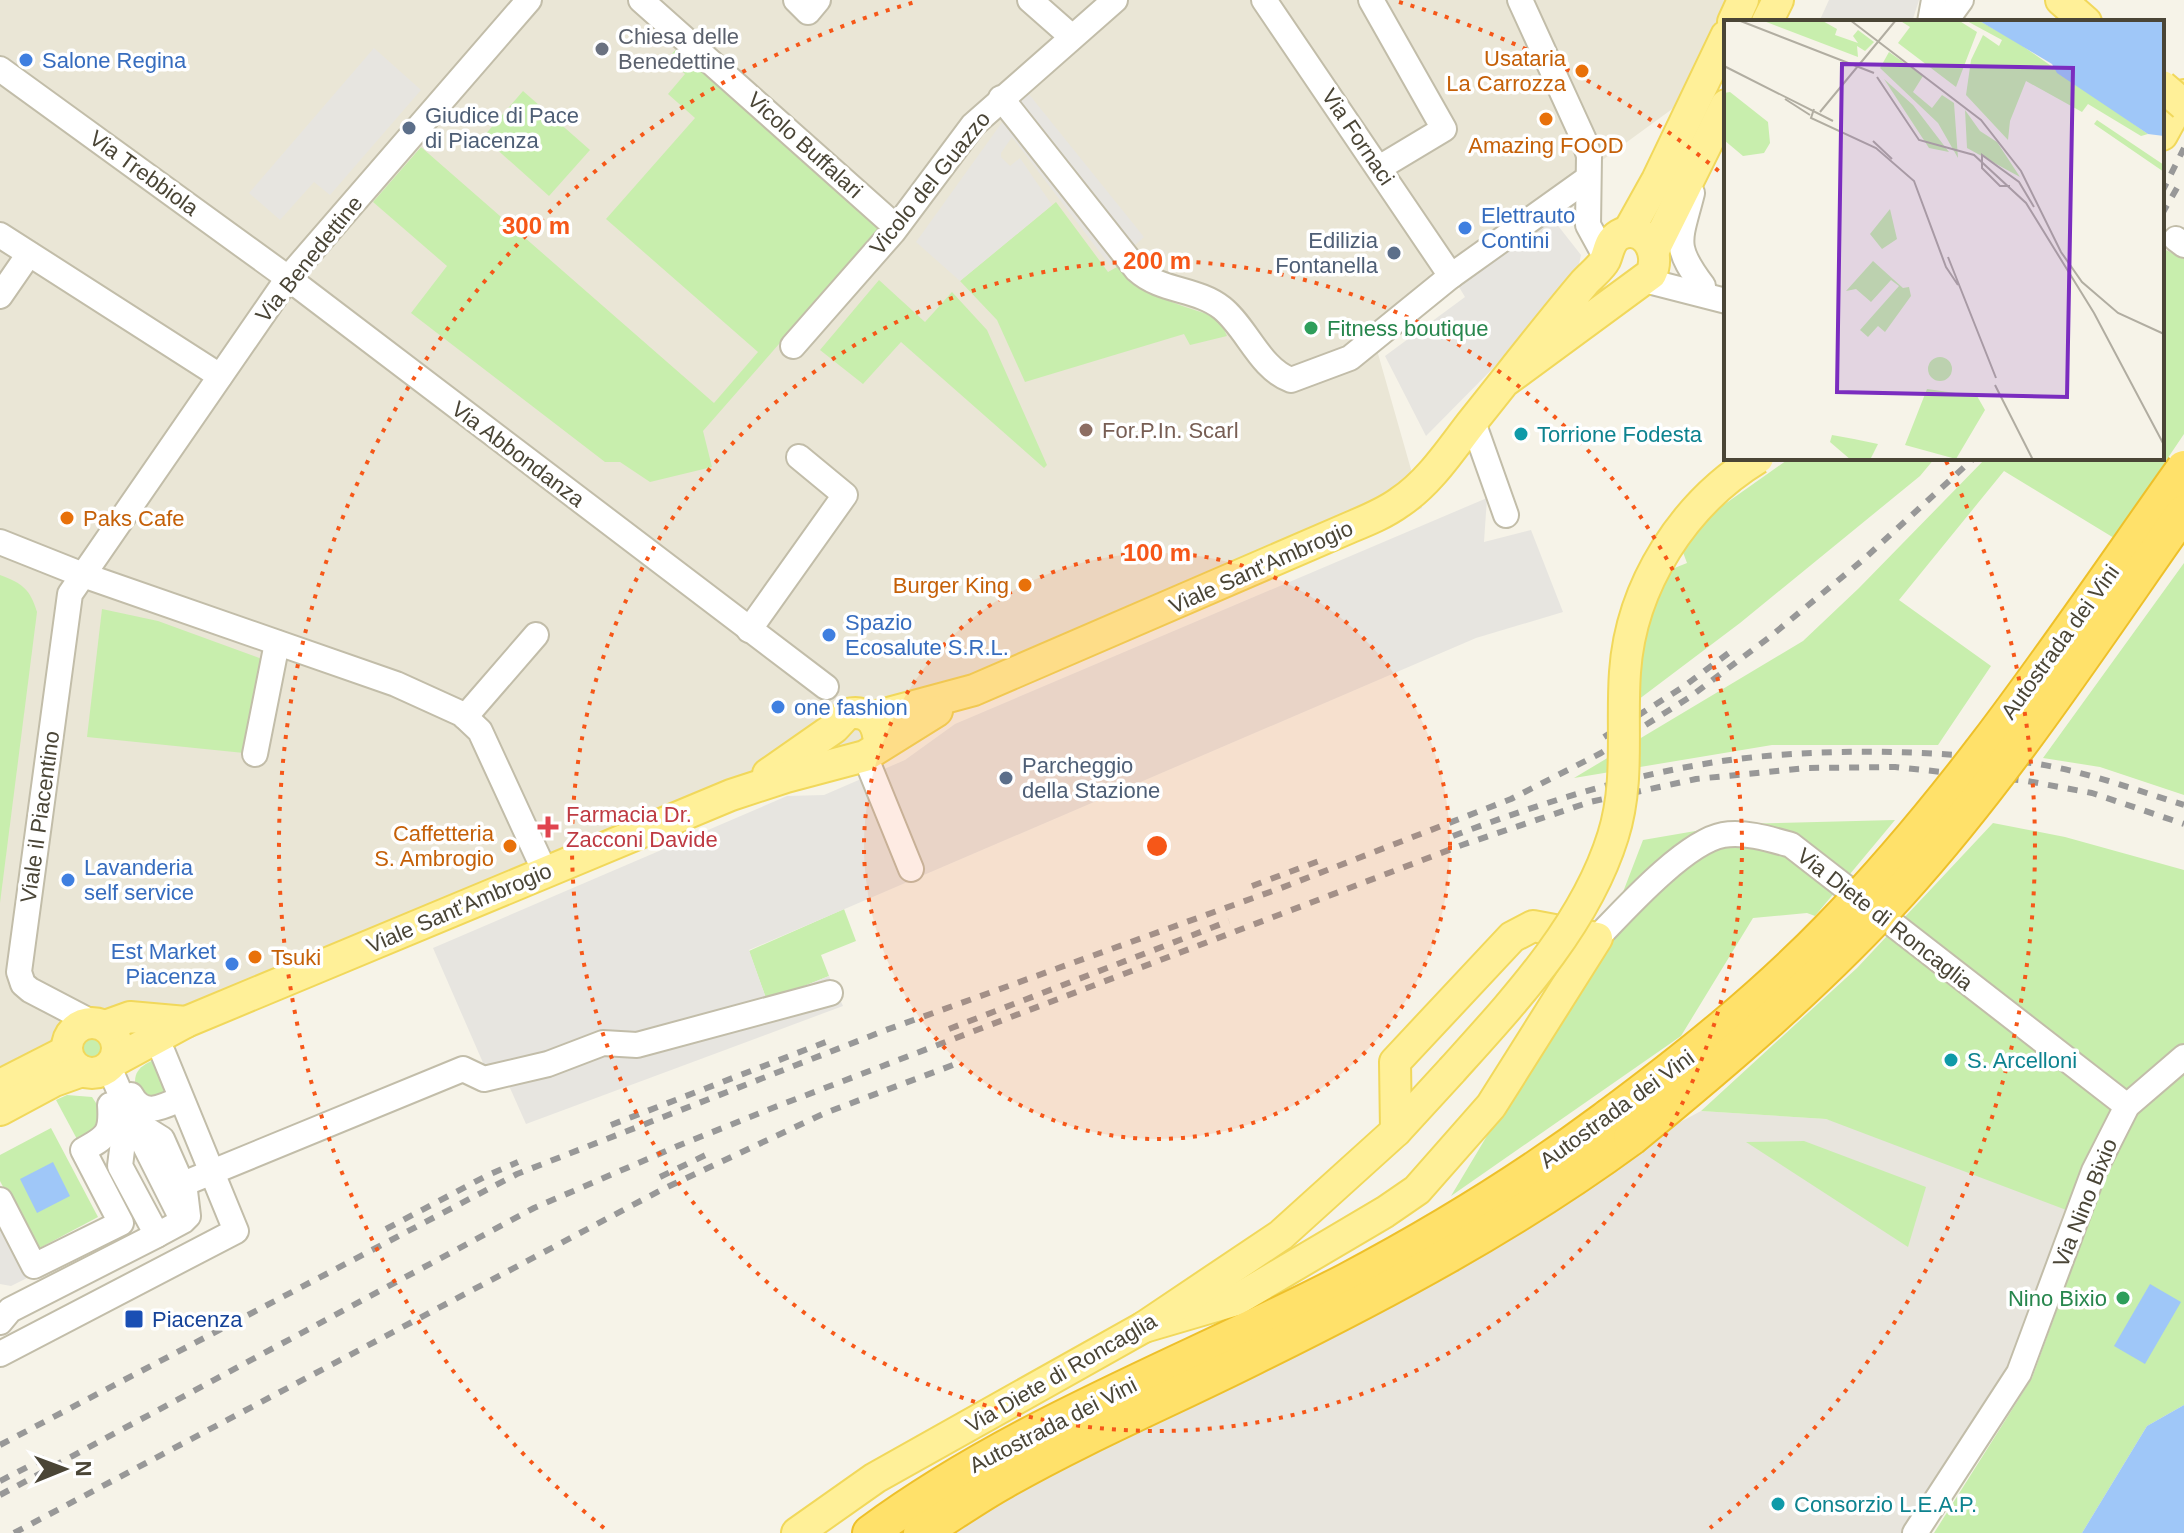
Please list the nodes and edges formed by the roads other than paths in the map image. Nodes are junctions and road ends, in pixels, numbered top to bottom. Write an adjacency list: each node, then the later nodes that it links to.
1 (529, 0): 38 (street, Via Benedettine)
2 (641, 0): 32 (street, Vicolo Buffalari)
3 (796, 0): 4 (street)
4 (818, 0)
5 (1030, 0): 20 (street)
6 (1115, 0): 20 (street, Vicolo del Guazzo)
7 (1264, 0): 30 (street, Via Fornaci)
8 (1371, 0): 30 (street)
9 (1520, 0): 31 (street)
10 (1743, 0): 15 (main road)
11 (1778, 0): 16 (main road)
12 (1934, 0): 17 (street)
13 (1961, 0): 18 (street)
14 (2061, 0): 19 (main road)
15 (1734, 20)
16 (1768, 20)
17 (1930, 20)
18 (1946, 20)
19 (2084, 20)
20 (1072, 37): 25 (street, Vicolo del Guazzo)
21 (1724, 40): 34 (main road, Viale Sant'Ambrogio)
22 (0, 69): 38 (street, Via Trebbiola)
23 (2164, 88): 26 (main road, bridge)
24 (2184, 95): 28 (main road)
25 (1001, 98): 32 (street, Vicolo del Guazzo); 37 (street)
26 (2184, 105)
27 (1724, 109): 29 (main road, Viale Sant'Ambrogio)
28 (2164, 131)
29 (1700, 158): 36 (main road, Viale Sant'Ambrogio); 39 (street)
30 (1379, 168): 37 (street, Via Fornaci)
31 (1587, 179): 34 (street); 37 (street)
32 (896, 227): 41 (street, Vicolo del Guazzo)
33 (0, 235): 35 (street)
34 (1614, 246): 36 (main road); 36 (main road); 43 (main road, Viale Sant'Ambrogio)
35 (29, 254): 40 (street); 42 (street)
36 (1648, 268): 39 (street); 43 (main road, Viale Sant'Ambrogio)
37 (1451, 276)
38 (288, 278): 42 (street, Via Benedettine); 52 (street, Via Abbondanza)
39 (1715, 295)
40 (0, 296)
41 (793, 346)
42 (220, 376): 51 (street, Via Benedettine)
43 (1504, 382): 44 (main road, Viale Sant'Ambrogio)
44 (1473, 422): 49 (street); 55 (main road, Viale Sant'Ambrogio)
45 (799, 457): 52 (street)
46 (1755, 460): 74 (main road, Via Diete di Roncaglia, bridge)
47 (2184, 468): 85 (highway, Autostrada dei Vini, bridge)
48 (2184, 512): 86 (highway, Autostrada dei Vini, bridge)
49 (1506, 515)
50 (0, 542): 51 (street)
51 (83, 575): 54 (street); 66 (street, Viale il Piacentino)
52 (749, 630): 57 (street, Via Abbondanza)
53 (536, 635): 56 (street)
54 (277, 643): 56 (street); 58 (street)
55 (974, 690): 57 (main road, Viale Sant'Ambrogio); 59 (main road, Viale Sant'Ambrogio)
56 (465, 717): 62 (street)
57 (850, 720): 59 (main road); 59 (main road); 60 (main road, Viale Sant'Ambrogio)
58 (255, 754)
59 (865, 755): 60 (main road, Viale Sant'Ambrogio); 61 (street)
60 (731, 795): 62 (main road, Viale Sant'Ambrogio)
61 (911, 869)
62 (545, 872): 65 (main road, Viale Sant'Ambrogio)
63 (1597, 938): 72 (street, Via Diete di Roncaglia); 74 (main road); 81 (main road)
64 (830, 993): 75 (street)
65 (186, 1022): 66 (main road, Viale Sant'Ambrogio); 69 (main road, Viale Sant'Ambrogio)
66 (99, 1025): 69 (main road); 69 (main road)
67 (163, 1053): 71 (street)
68 (2184, 1057): 72 (street, Via Nino Bixio)
69 (107, 1080): 70 (main road); 71 (street); 73 (main road); 76 (street); 77 (street); 78 (street); 78 (street)
70 (0, 1085)
71 (180, 1099): 75 (street)
72 (2127, 1106): 87 (street, Via Nino Bixio)
73 (0, 1110)
74 (1396, 1131): 81 (main road, Via Diete di Roncaglia)
75 (211, 1173): 76 (street); 83 (street)
76 (183, 1184): 78 (street)
77 (0, 1200)
78 (163, 1232): 79 (street)
79 (57, 1288): 80 (street); 82 (street)
80 (3, 1308)
81 (1144, 1327): 84 (main road, Via Diete di Roncaglia)
82 (0, 1341)
83 (0, 1354)
84 (797, 1533)
85 (870, 1533)
86 (921, 1533)
87 (1915, 1533)

